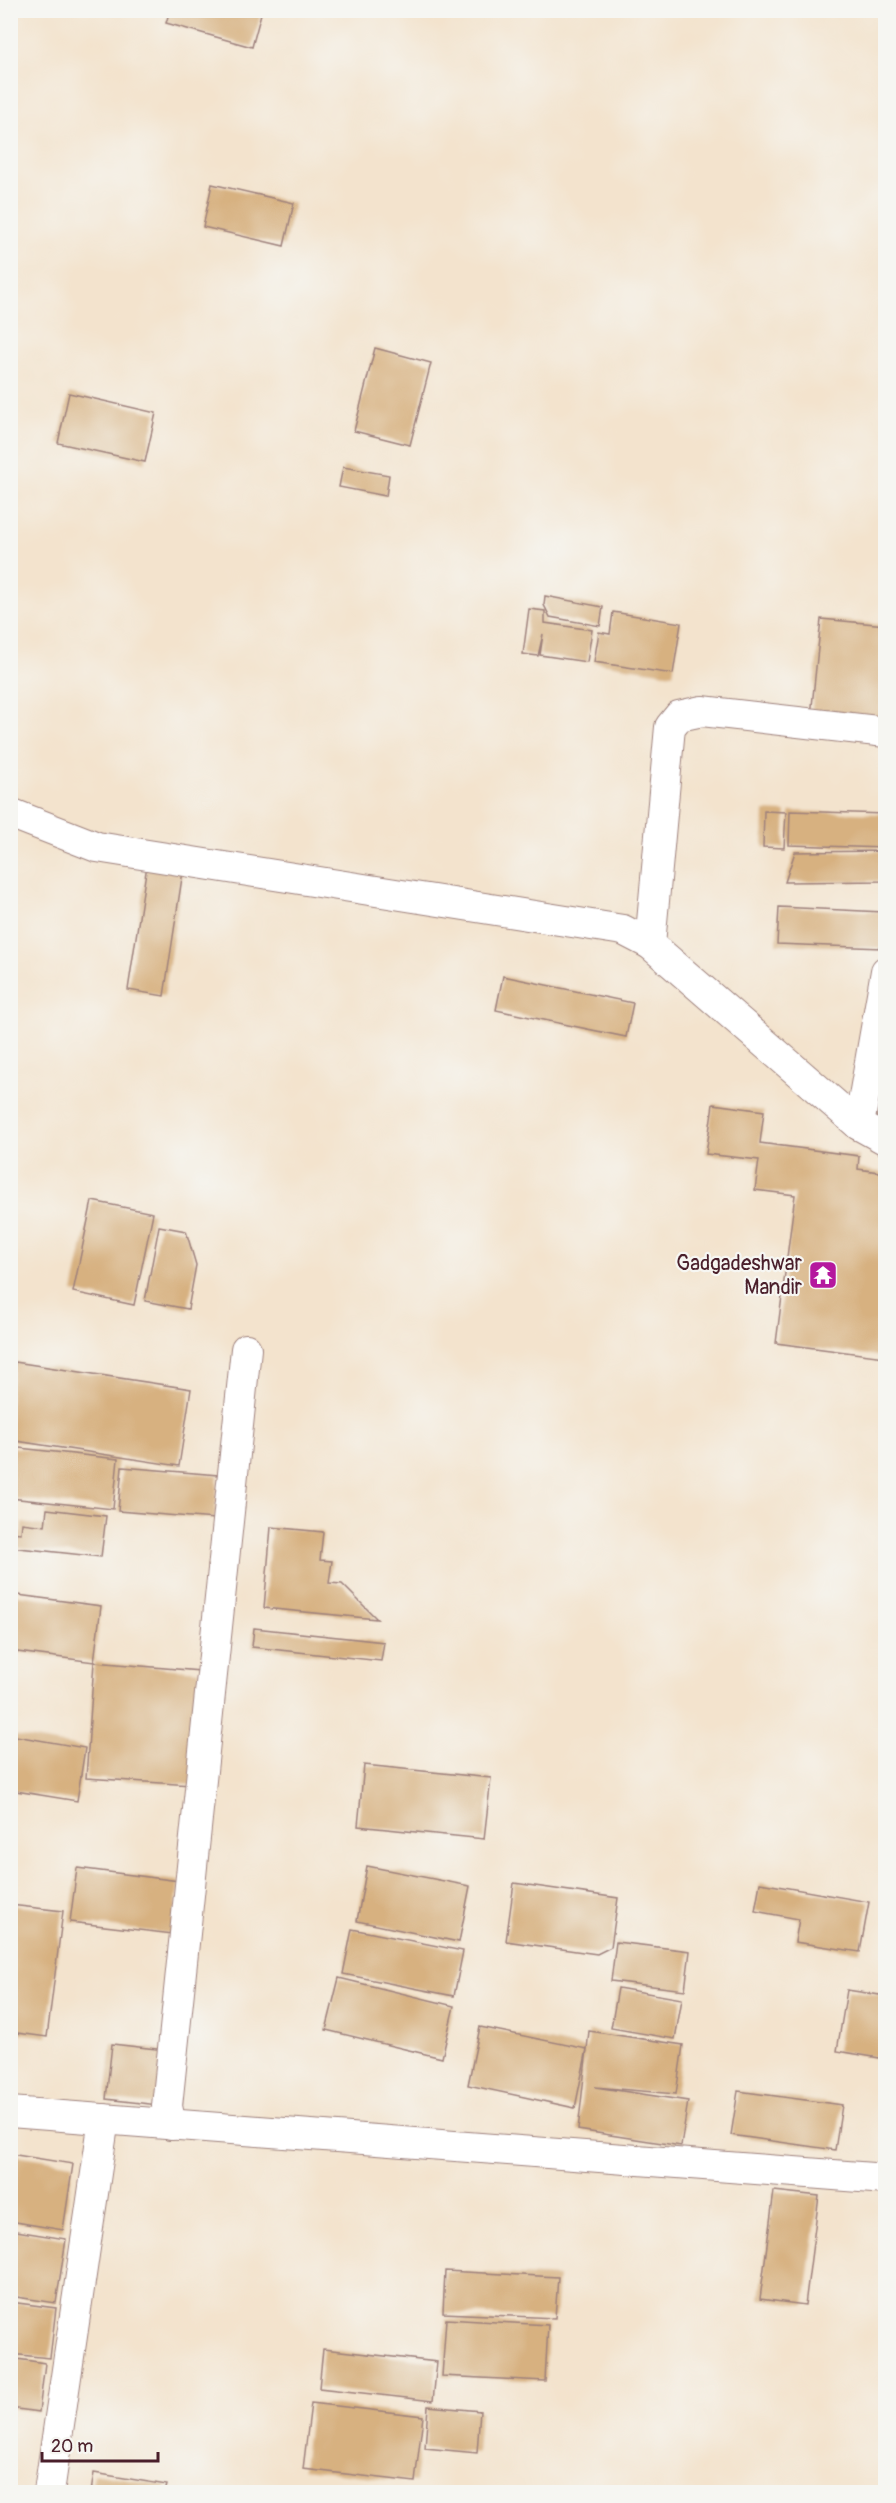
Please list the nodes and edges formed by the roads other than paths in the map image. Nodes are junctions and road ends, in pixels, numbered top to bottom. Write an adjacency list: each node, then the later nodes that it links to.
1 (885, 732): 3 (street)
2 (10, 813): 3 (street)
3 (650, 944): 5 (street)
4 (885, 971): 5 (street)
5 (859, 1125): 6 (street)
6 (885, 1140)
7 (246, 1349): 10 (street)
8 (10, 2112): 9 (street)
9 (104, 2119): 10 (street); 12 (street)
10 (171, 2124): 11 (street)
11 (885, 2179)
12 (49, 2493)

